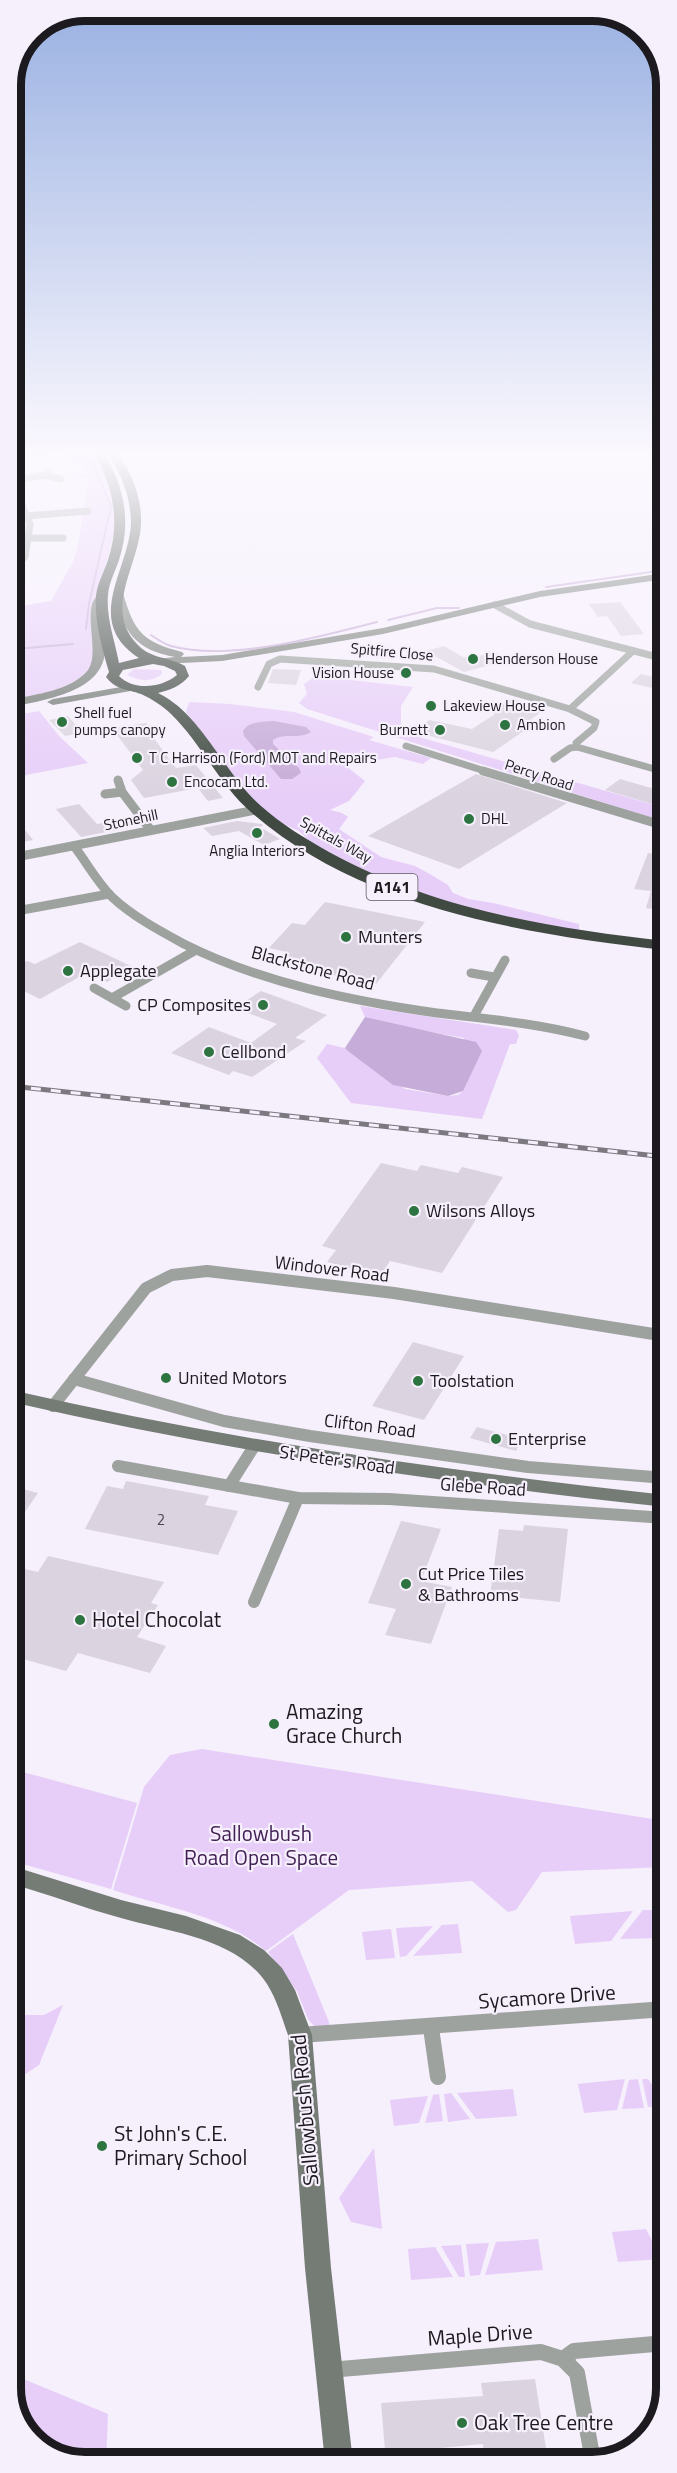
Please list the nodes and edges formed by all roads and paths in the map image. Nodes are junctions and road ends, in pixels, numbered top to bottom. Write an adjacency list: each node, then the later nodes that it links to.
1 (111, 565): 5 (highway)
2 (125, 565): 4 (highway)
3 (656, 577): 6 (street)
4 (117, 589): 8 (street); 11 (highway)
5 (102, 596): 12 (highway); 16 (street)
6 (495, 605): 7 (street); 8 (street)
7 (633, 651): 9 (street); 19 (street)
8 (238, 655): 10 (street)
9 (656, 657)
10 (222, 658): 11 (street); 13 (street)
11 (157, 661): 12 (highway); 13 (highway)
12 (113, 674): 15 (highway, Spittals Way); 17 (street)
13 (182, 676): 15 (highway); 20 (highway)
14 (258, 687): 19 (street, Spitfire Close)
15 (136, 689): 18 (street); 20 (highway, Spittals Way / A141)
16 (21, 704)
17 (21, 705)
18 (21, 705)
19 (570, 709): 22 (street, Spitfire Close)
20 (178, 713): 28 (highway, Spittals Way / A141)
21 (406, 746): 29 (street, Percy Road)
22 (577, 747): 23 (street, Spitfire Close); 24 (street)
23 (554, 759)
24 (656, 769)
25 (118, 780): 26 (street)
26 (122, 792): 27 (street); 30 (street)
27 (105, 794)
28 (256, 810): 30 (street, Stonehill); 35 (highway, Spittals Way / A141)
29 (656, 823)
30 (150, 830): 31 (street, Stonehill)
31 (74, 846): 32 (street, Stonehill); 33 (street, Blackstone Road)
32 (21, 856)
33 (109, 894): 34 (street); 36 (street, Blackstone Road)
34 (21, 910)
35 (656, 945)
36 (196, 950): 41 (street); 43 (street, Blackstone Road)
37 (505, 960): 39 (street)
38 (471, 973): 39 (street)
39 (494, 977): 43 (street)
40 (94, 988): 41 (street)
41 (112, 998): 42 (street)
42 (126, 1006)
43 (474, 1016): 44 (street, Blackstone Road)
44 (585, 1036)
45 (656, 1334): 46 (street, Windover Road)
46 (74, 1379): 48 (street, Windover Road); 51 (street, Clifton Road)
47 (21, 1398): 48 (street, St Peter's Road)
48 (52, 1406): 49 (street, St Peter's Road)
49 (252, 1448): 52 (street); 54 (street, St Peter's Road)
50 (118, 1466): 52 (street, Glebe Road)
51 (656, 1477)
52 (229, 1486): 53 (street, Glebe Road)
53 (298, 1498): 55 (street, Glebe Road); 56 (street)
54 (656, 1500)
55 (656, 1517)
56 (254, 1602)
57 (21, 1877): 60 (street, Sallowbush Road)
58 (656, 2010): 59 (street, Sycamore Drive)
59 (431, 2028): 60 (street, Sycamore Drive); 61 (street)
60 (300, 2035): 64 (street, Sallowbush Road)
61 (438, 2077)
62 (656, 2344): 63 (street)
63 (563, 2359): 64 (street, Maple Drive); 66 (street)
64 (329, 2370): 65 (street, Sallowbush Road)
65 (338, 2452)
66 (591, 2452)

